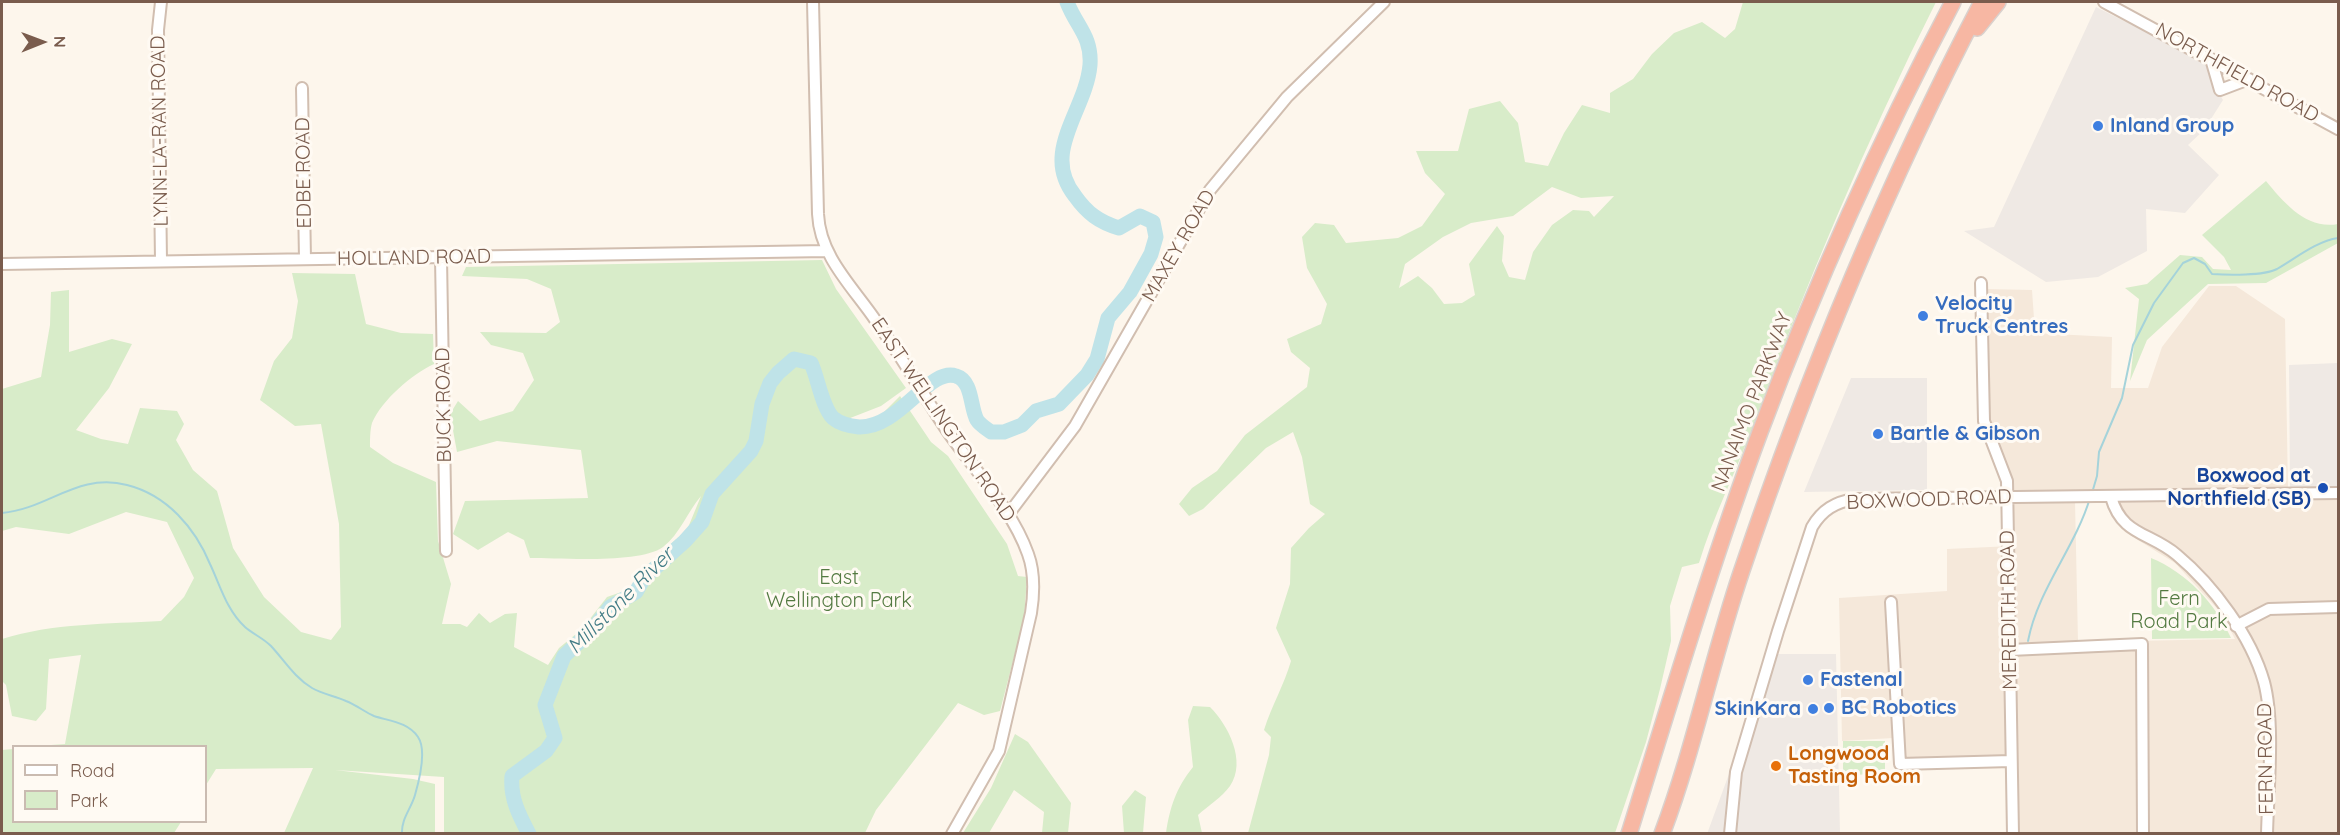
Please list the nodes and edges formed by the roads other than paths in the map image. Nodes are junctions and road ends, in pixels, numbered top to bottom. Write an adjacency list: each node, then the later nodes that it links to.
1 (161, 2): 18 (street, LYNN-LA-RAN ROAD)
2 (813, 2): 15 (street, EAST WELLINGTON ROAD)
3 (1384, 2): 24 (street, MAXEY ROAD)
4 (1944, 2): 13 (highway)
5 (1953, 2): 13 (highway, NANAIMO PARKWAY)
6 (1982, 2): 14 (highway)
7 (1998, 2): 14 (highway)
8 (2104, 2): 9 (street, NORTHFIELD ROAD)
9 (2211, 59): 10 (street, NORTHFIELD ROAD); 10 (street)
10 (2249, 79): 12 (street, NORTHFIELD ROAD)
11 (302, 88): 17 (street, EDBE ROAD)
12 (2338, 129)
13 (1847, 222): 32 (highway, NANAIMO PARKWAY)
14 (1864, 250): 33 (highway)
15 (827, 251): 16 (street, HOLLAND ROAD); 24 (street, EAST WELLINGTON ROAD)
16 (441, 258): 17 (street, HOLLAND ROAD); 25 (street, BUCK ROAD)
17 (305, 259): 18 (street, HOLLAND ROAD)
18 (161, 261): 19 (street, HOLLAND ROAD)
19 (2, 264)
20 (1981, 284): 23 (street, MEREDITH ROAD)
21 (2338, 493): 22 (street, BOXWOOD ROAD)
22 (2111, 497): 23 (street, BOXWOOD ROAD); 28 (street, FERN ROAD)
23 (2008, 498): 29 (street, MEREDITH ROAD); 34 (street, BOXWOOD ROAD)
24 (1007, 516): 31 (street, EAST WELLINGTON ROAD)
25 (446, 551)
26 (1892, 602): 30 (street)
27 (2338, 607): 28 (street)
28 (2236, 626): 37 (street, FERN ROAD)
29 (2010, 650): 30 (street, MEREDITH ROAD); 36 (street)
30 (2012, 761): 35 (street, MEREDITH ROAD)
31 (952, 834)
32 (1629, 834)
33 (1662, 834)
34 (1730, 834)
35 (2013, 834)
36 (2143, 834)
37 (2267, 834)

